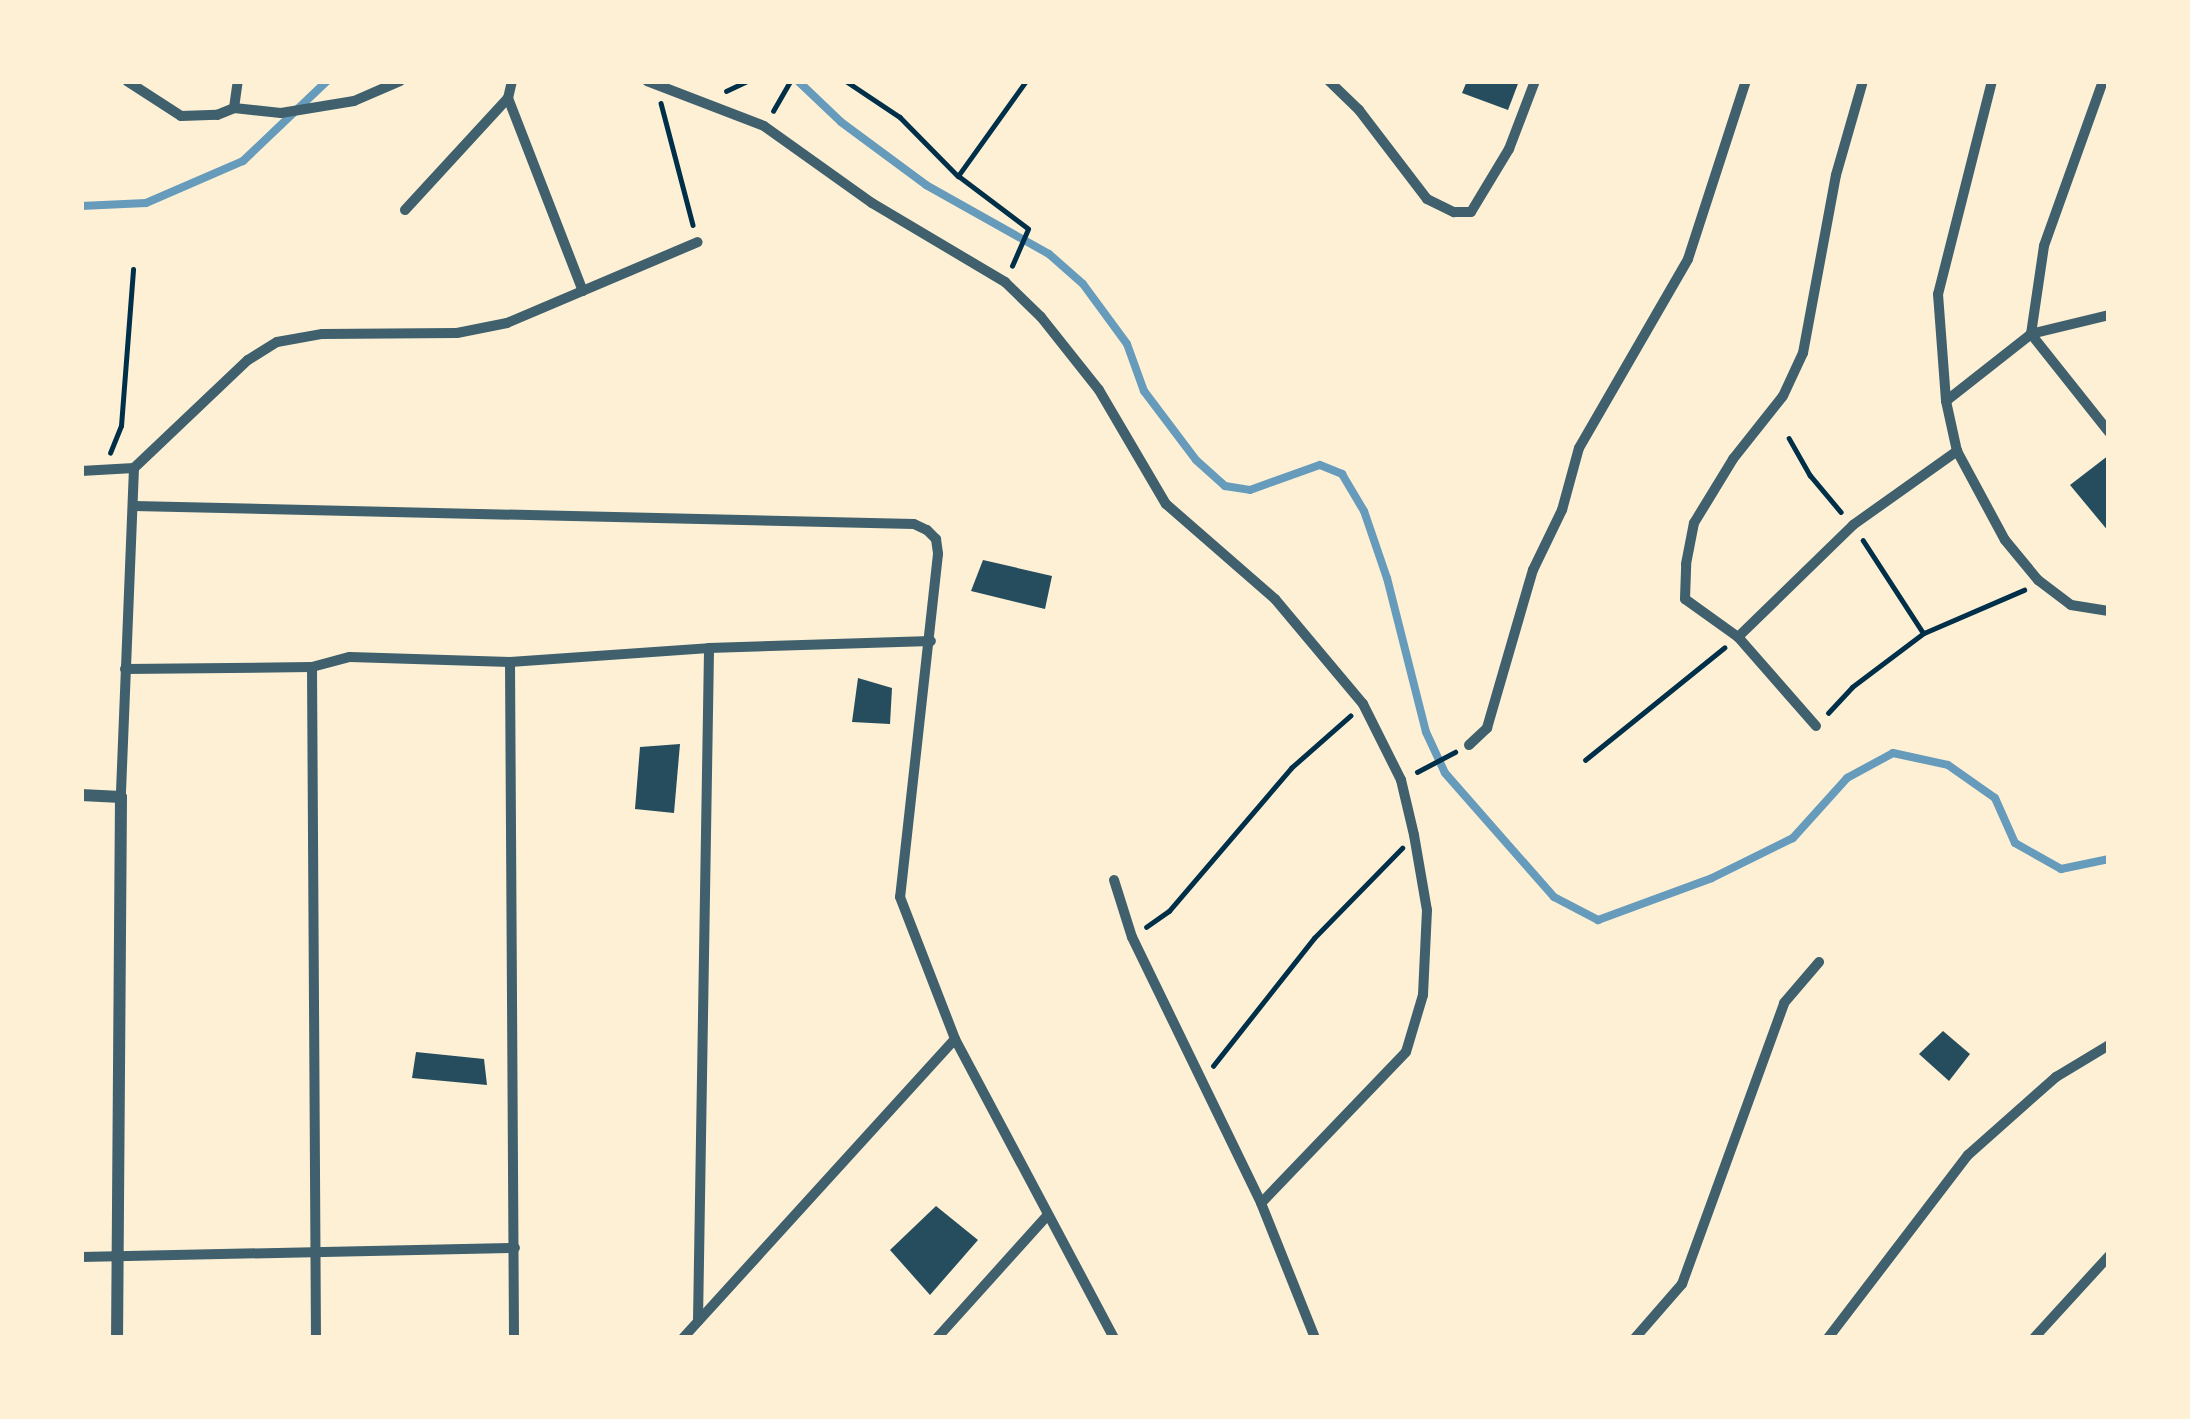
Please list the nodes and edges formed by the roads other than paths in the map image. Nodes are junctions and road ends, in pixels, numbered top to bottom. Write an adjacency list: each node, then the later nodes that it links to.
1 (127, 81): 13 (street)
2 (238, 81): 13 (street)
3 (400, 81): 13 (street)
4 (512, 81): 12 (street)
5 (1329, 81): 6 (street)
6 (1535, 81)
7 (1746, 81): 33 (street)
8 (1863, 81): 26 (street)
9 (1992, 81): 19 (street)
10 (2103, 81): 18 (street)
11 (651, 82): 40 (street)
12 (508, 98): 14 (street); 16 (street)
13 (234, 108)
14 (406, 209)
15 (698, 242): 16 (street)
16 (583, 291): 22 (street)
17 (2109, 315): 18 (street)
18 (2031, 334): 19 (street); 20 (street)
19 (1946, 401): 21 (street)
20 (2109, 433)
21 (1957, 451): 25 (street); 26 (street)
22 (134, 468): 23 (street); 24 (street)
23 (81, 471)
24 (134, 506): 27 (street); 31 (street)
25 (2109, 611)
26 (1738, 638): 32 (street)
27 (931, 641): 28 (street); 38 (street)
28 (709, 648): 29 (street); 47 (street)
29 (510, 662): 30 (street); 42 (street)
30 (312, 667): 31 (street); 43 (street)
31 (125, 670): 35 (street)
32 (1816, 726)
33 (1469, 745)
34 (81, 795): 35 (street)
35 (121, 796): 46 (street)
36 (1114, 880): 40 (street)
37 (1819, 962): 55 (street)
38 (955, 1039): 41 (street); 47 (street)
39 (2109, 1045): 56 (street)
40 (1261, 1204): 54 (street)
41 (1047, 1216): 52 (street); 53 (street)
42 (515, 1248): 43 (street); 50 (street)
43 (316, 1254): 46 (street); 49 (street)
44 (2109, 1256): 57 (street)
45 (81, 1257): 46 (street)
46 (117, 1257): 48 (street)
47 (698, 1321): 51 (street)
48 (117, 1338)
49 (316, 1338)
50 (514, 1338)
51 (683, 1338)
52 (937, 1338)
53 (1114, 1338)
54 (1315, 1338)
55 (1635, 1338)
56 (1828, 1338)
57 (2034, 1338)

